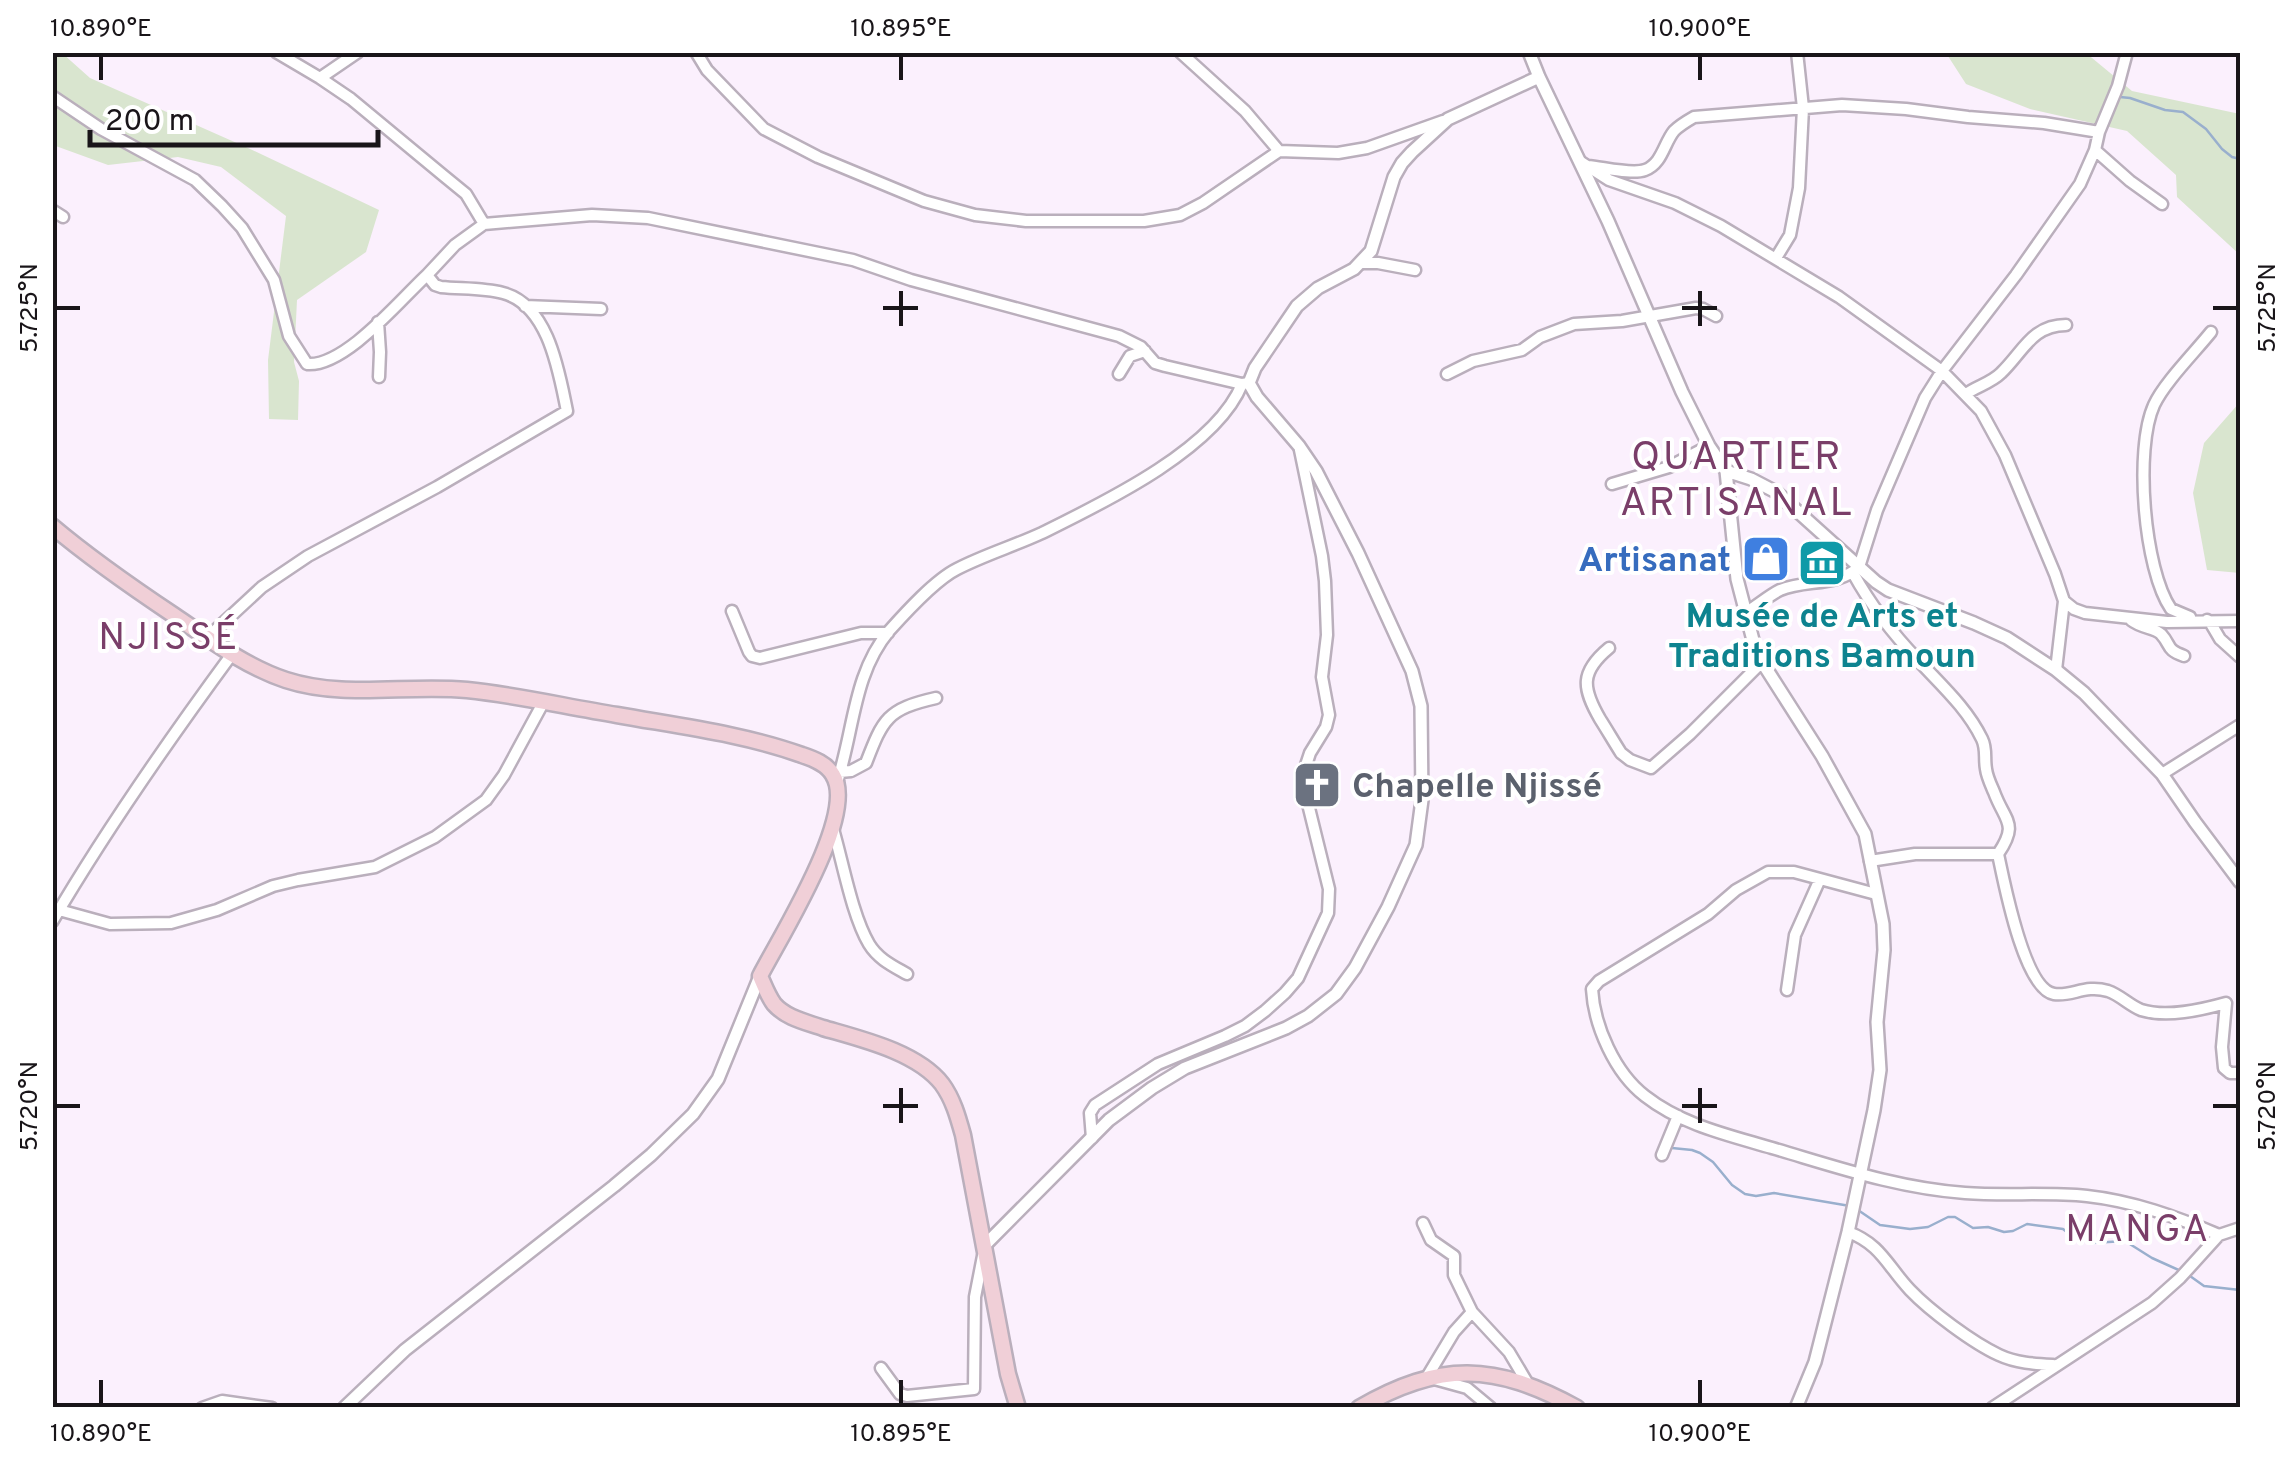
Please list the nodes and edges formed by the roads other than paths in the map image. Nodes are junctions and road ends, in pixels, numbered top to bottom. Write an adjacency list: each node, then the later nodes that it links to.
1 (276, 52): 9 (street)
2 (358, 52): 9 (street)
3 (696, 52): 15 (street)
4 (1180, 52): 15 (street)
5 (1530, 52): 8 (street)
6 (1797, 52): 11 (street)
7 (2128, 52): 13 (street)
8 (1539, 77): 12 (street); 16 (street)
9 (320, 78): 18 (street)
10 (52, 96): 27 (street)
11 (1803, 108): 13 (street); 16 (street); 19 (street)
12 (1448, 120): 15 (street); 20 (street)
13 (2099, 132): 14 (street)
14 (2095, 150): 17 (street); 31 (street)
15 (1279, 151)
16 (1583, 164): 19 (street); 25 (street)
17 (2162, 204)
18 (484, 224): 22 (street); 30 (street)
19 (1776, 258): 31 (street)
20 (1362, 263): 21 (street); 35 (street)
21 (1415, 270)
22 (427, 275): 23 (street); 27 (street)
23 (525, 306): 24 (street); 50 (street)
24 (600, 310)
25 (1650, 315): 26 (street); 33 (street); 38 (street)
26 (1716, 316)
27 (378, 322): 34 (street)
28 (2066, 326): 36 (street)
29 (2211, 332): 48 (street)
30 (1145, 351): 32 (street); 35 (street)
31 (1942, 371): 36 (street); 42 (street)
32 (1118, 374)
33 (1447, 374)
34 (378, 377)
35 (1246, 383): 37 (street); 49 (street)
36 (1966, 394): 43 (street)
37 (1299, 446): 75 (street); 75 (street)
38 (1709, 446): 39 (street); 40 (street)
39 (1726, 471): 42 (street); 45 (street)
40 (1612, 484)
41 (52, 526): 50 (main road)
42 (1856, 570): 45 (street); 56 (street); 63 (street)
43 (2064, 601): 46 (street); 56 (street)
44 (732, 611): 49 (street)
45 (1745, 612): 55 (street)
46 (2130, 619): 48 (street); 53 (street)
47 (2240, 621): 48 (street)
48 (2210, 622): 54 (street)
49 (888, 633): 61 (street)
50 (207, 638): 52 (main road)
51 (1610, 648): 55 (street)
52 (232, 654): 58 (main road); 68 (street)
53 (2184, 656)
54 (2240, 657)
55 (1762, 662): 64 (street)
56 (2056, 670): 60 (street)
57 (936, 698): 61 (street)
58 (543, 702): 61 (main road); 68 (street)
59 (2240, 725): 60 (street)
60 (2162, 774): 66 (street)
61 (838, 777): 62 (main road)
62 (833, 829): 70 (street); 71 (main road)
63 (1998, 854): 64 (street); 73 (street)
64 (1870, 860): 67 (street)
65 (1820, 879): 67 (street); 72 (street); 74 (street)
66 (2240, 882)
67 (1876, 894): 77 (street)
68 (59, 910): 69 (street)
69 (52, 922)
70 (907, 974)
71 (760, 976): 82 (main road); 90 (street)
72 (1787, 990)
73 (2240, 1073)
74 (1678, 1116): 76 (street); 77 (street)
75 (1092, 1138): 82 (street)
76 (1662, 1155)
77 (1859, 1175): 80 (street); 81 (street)
78 (1423, 1223): 83 (street)
79 (2240, 1228): 81 (street)
80 (1848, 1232): 84 (street); 95 (street)
81 (2219, 1235): 84 (street)
82 (984, 1245): 85 (street); 91 (main road)
83 (1472, 1312): 86 (street); 87 (street)
84 (2054, 1366): 96 (street)
85 (881, 1368)
86 (1427, 1377): 87 (main road); 92 (main road); 93 (street)
87 (1528, 1384): 94 (main road)
88 (202, 1408): 89 (street)
89 (272, 1408)
90 (344, 1408)
91 (1018, 1408)
92 (1359, 1408)
93 (1491, 1408)
94 (1577, 1408)
95 (1796, 1408)
96 (1992, 1408)

